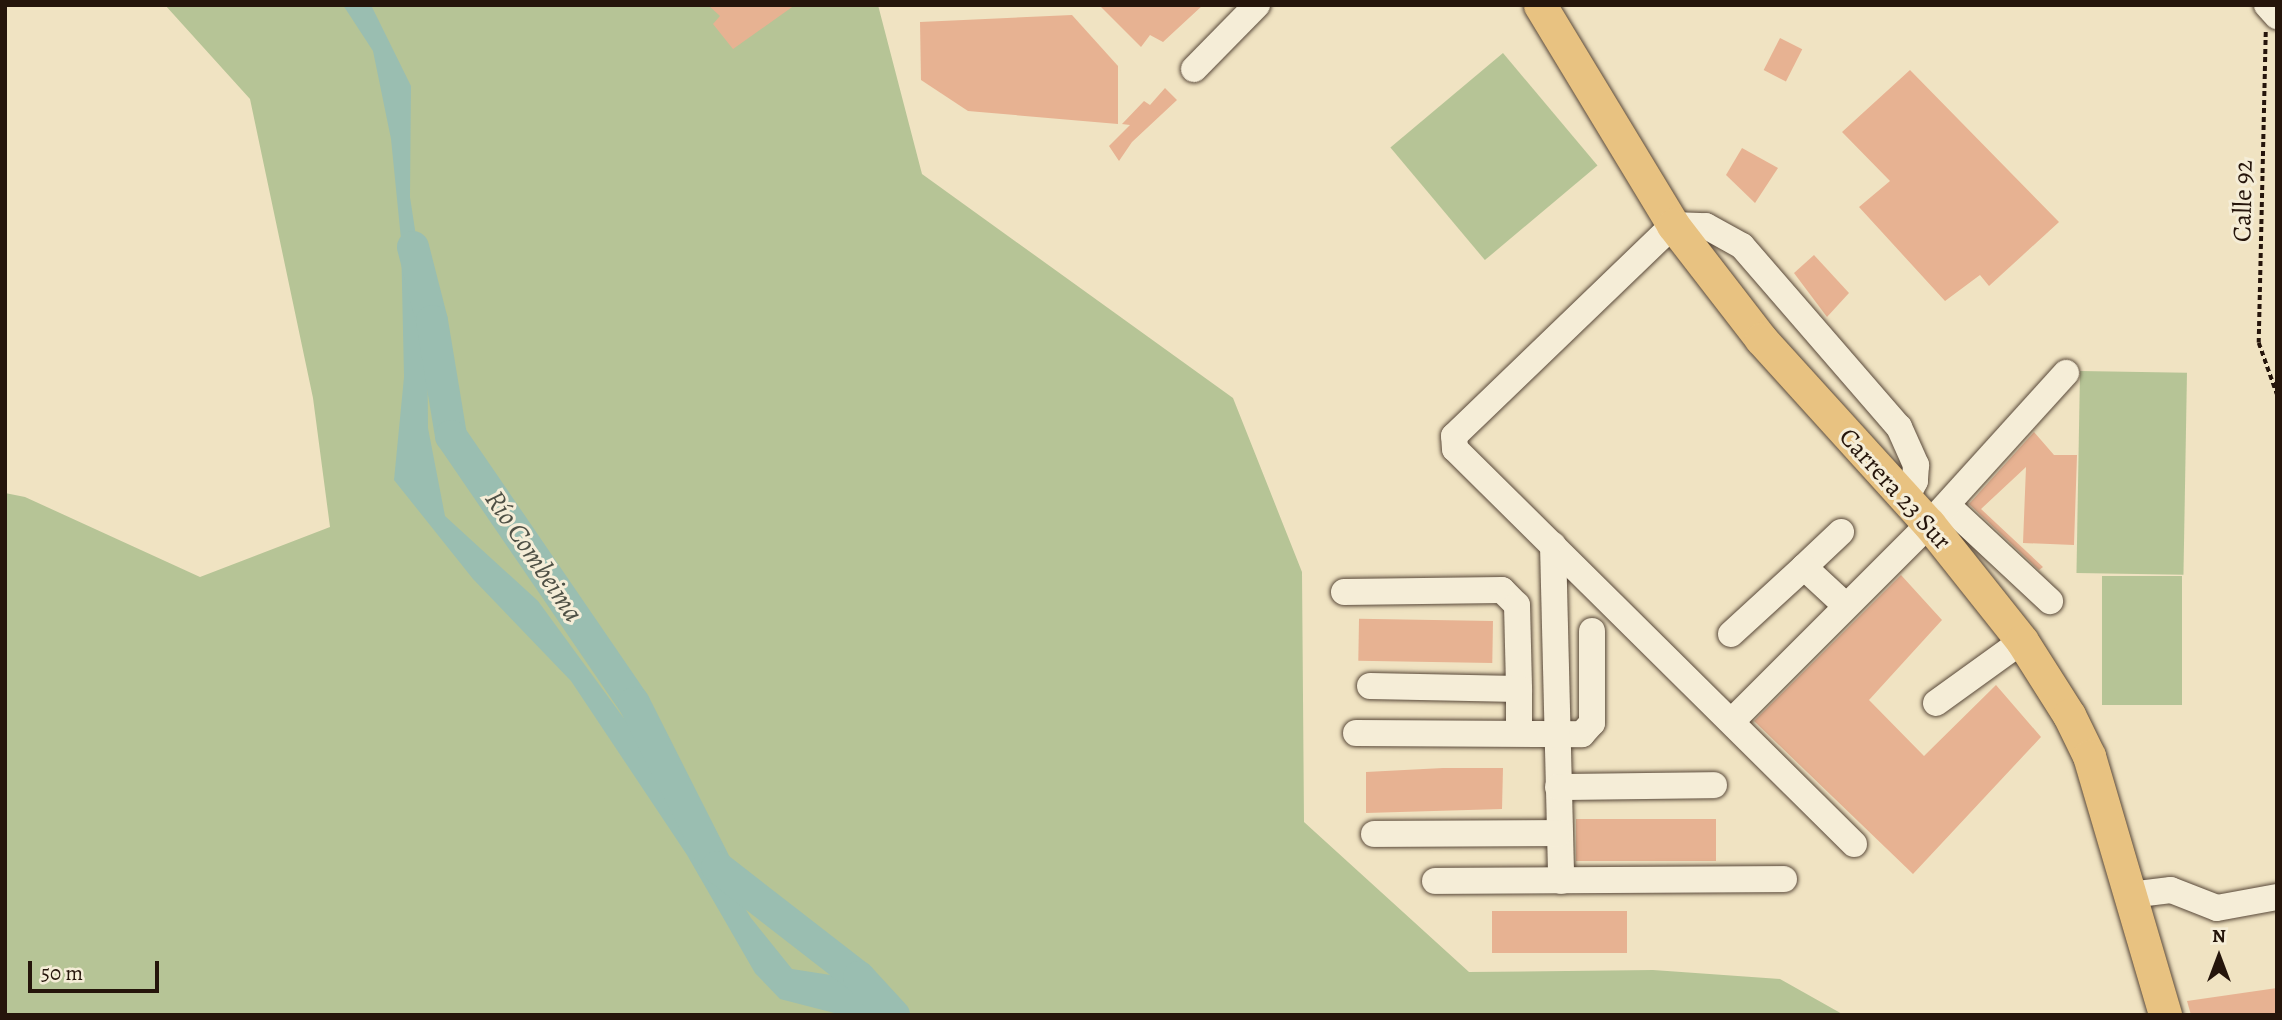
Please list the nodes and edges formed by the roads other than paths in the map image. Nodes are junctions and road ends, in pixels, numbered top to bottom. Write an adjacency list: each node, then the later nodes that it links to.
1 (1257, 5): 3 (street)
2 (1540, 5): 4 (main road, Carrera 23 Sur)
3 (1194, 69)
4 (1673, 225): 6 (main road, Carrera 23 Sur); 6 (street); 9 (street)
5 (2066, 373): 7 (street)
6 (1905, 500): 7 (main road, Carrera 23 Sur)
7 (1938, 514): 12 (street); 13 (street); 18 (main road, Carrera 23 Sur)
8 (1841, 532): 10 (street)
9 (1553, 545): 14 (street); 15 (street)
10 (1804, 567): 13 (street); 17 (street)
11 (1345, 592): 20 (street)
12 (2050, 601)
13 (1844, 604): 22 (street)
14 (1555, 609): 16 (street); 25 (street)
15 (1632, 620): 16 (street); 22 (street)
16 (1592, 631): 25 (street)
17 (1731, 634)
18 (2022, 641): 21 (street); 34 (main road, Carrera 23 Sur)
19 (1370, 687): 20 (street)
20 (1519, 688): 24 (street)
21 (1936, 703)
22 (1732, 721): 30 (street)
23 (1356, 733): 24 (street)
24 (1519, 733): 25 (street)
25 (1557, 734): 27 (street)
26 (1714, 785): 27 (street)
27 (1559, 787): 28 (street)
28 (1559, 833): 29 (street); 33 (street)
29 (1374, 834)
30 (1854, 844)
31 (1784, 879): 33 (street)
32 (1435, 881): 33 (street)
33 (1560, 881)
34 (2130, 895): 35 (street); 36 (main road, Carrera 23 Sur)
35 (2277, 897)
36 (2165, 1015)

